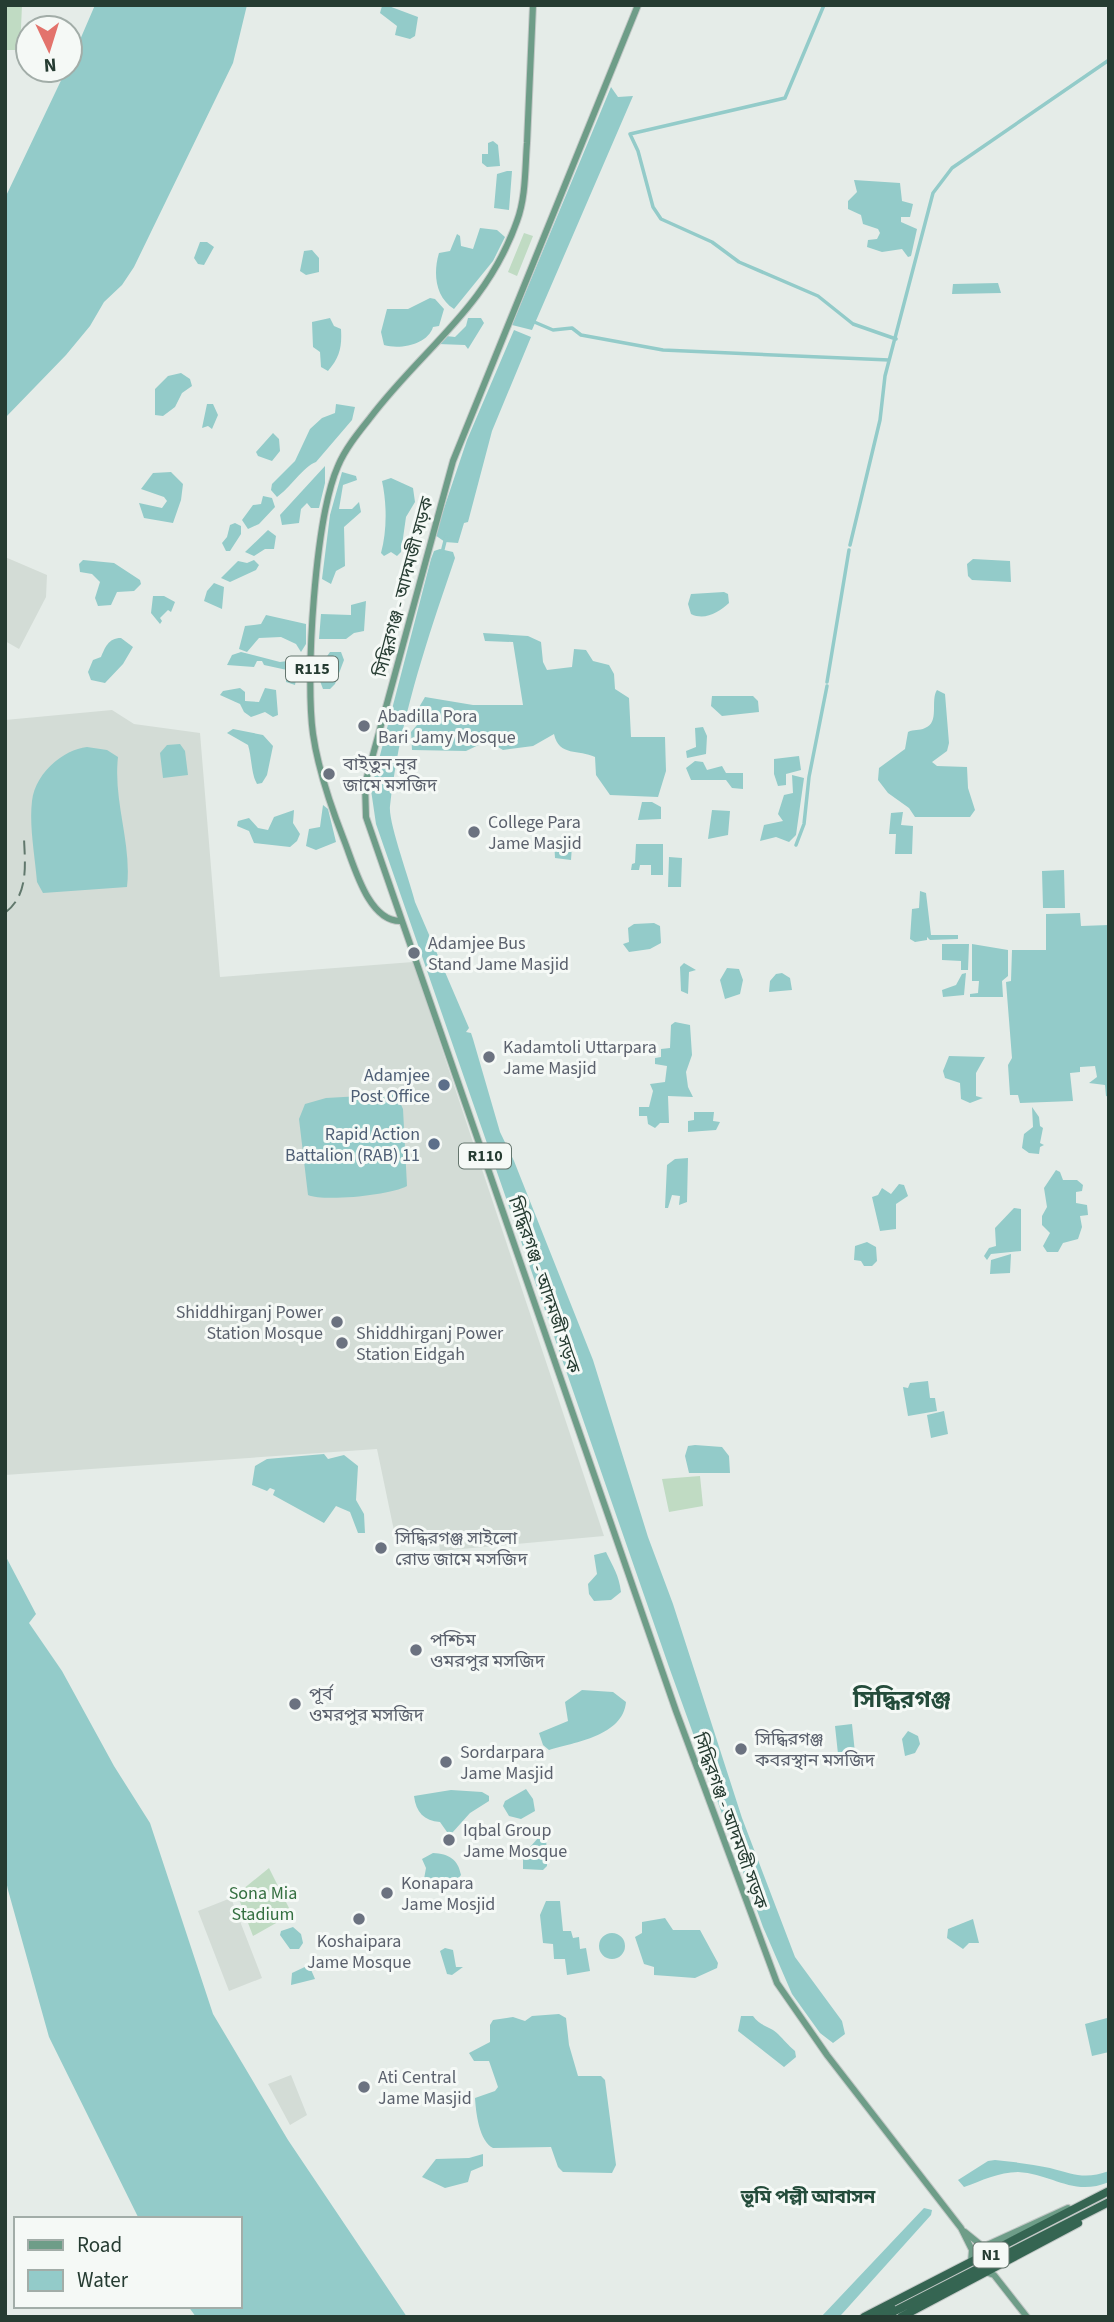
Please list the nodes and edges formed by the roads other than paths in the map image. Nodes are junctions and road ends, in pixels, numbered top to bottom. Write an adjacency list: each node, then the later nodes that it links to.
1 (533, 5): 3 (main road, R115)
2 (638, 5): 3 (main road, সিদ্ধিরগঞ্জ - আদমজী সড়ক / R110)
3 (400, 921): 7 (main road, সিদ্ধিরগঞ্জ - আদমজী সড়ক / R110)
4 (1109, 2194): 6 (highway); 13 (highway, N1)
5 (1109, 2205): 11 (highway); 14 (highway, N1)
6 (1073, 2207): 7 (main road); 9 (highway)
7 (961, 2228): 8 (main road, সিদ্ধিরগঞ্জ - আদমজী সড়ক / R110)
8 (972, 2250): 9 (main road); 10 (main road)
9 (989, 2252): 10 (highway)
10 (971, 2262): 12 (highway)
11 (992, 2271): 15 (highway); 16 (main road)
12 (864, 2317)
13 (875, 2317)
14 (885, 2317)
15 (901, 2317)
16 (1027, 2317)

